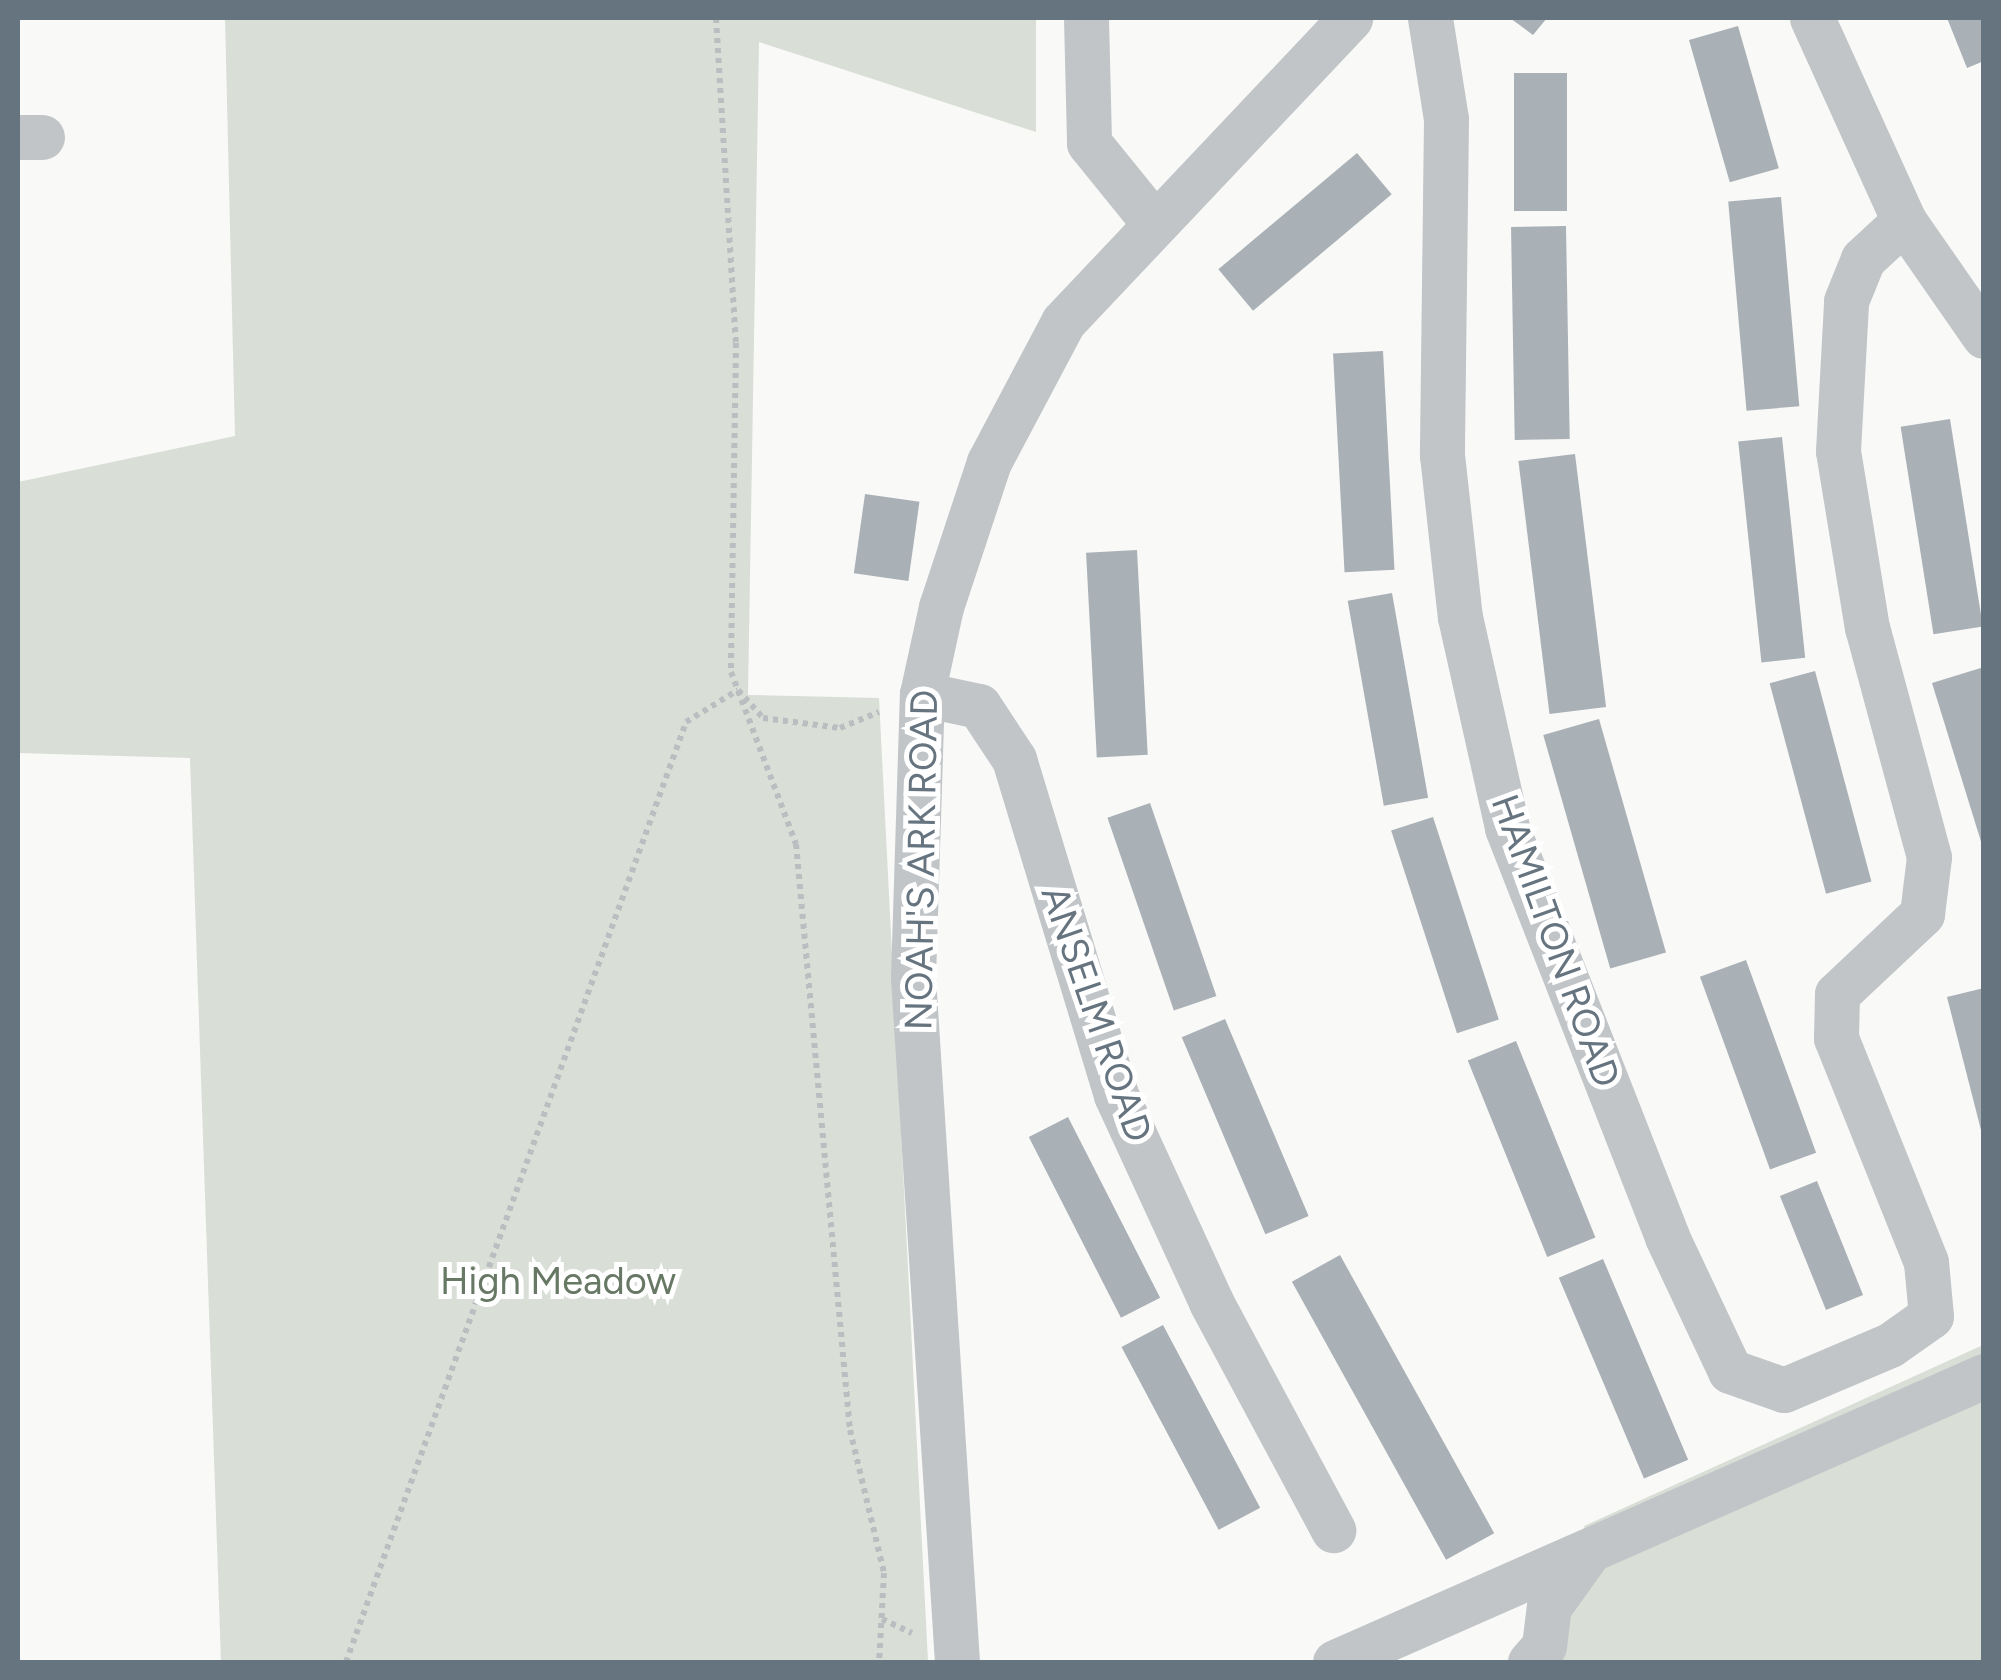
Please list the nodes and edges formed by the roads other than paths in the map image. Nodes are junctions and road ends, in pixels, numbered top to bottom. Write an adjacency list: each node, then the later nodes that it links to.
1 (1086, 18): 6 (street)
2 (1350, 18): 6 (street, NOAH'S ARK ROAD)
3 (1430, 18): 5 (street, HAMILTON ROAD)
4 (1812, 18): 5 (street)
5 (1904, 221): 7 (street)
6 (1153, 222): 8 (street, NOAH'S ARK ROAD)
7 (1984, 336)
8 (922, 694): 10 (street, ANSELM ROAD); 12 (street, NOAH'S ARK ROAD)
9 (1984, 1376): 11 (street)
10 (1334, 1530)
11 (1590, 1549): 13 (street); 14 (street)
12 (957, 1662)
13 (1335, 1662)
14 (1530, 1662)

